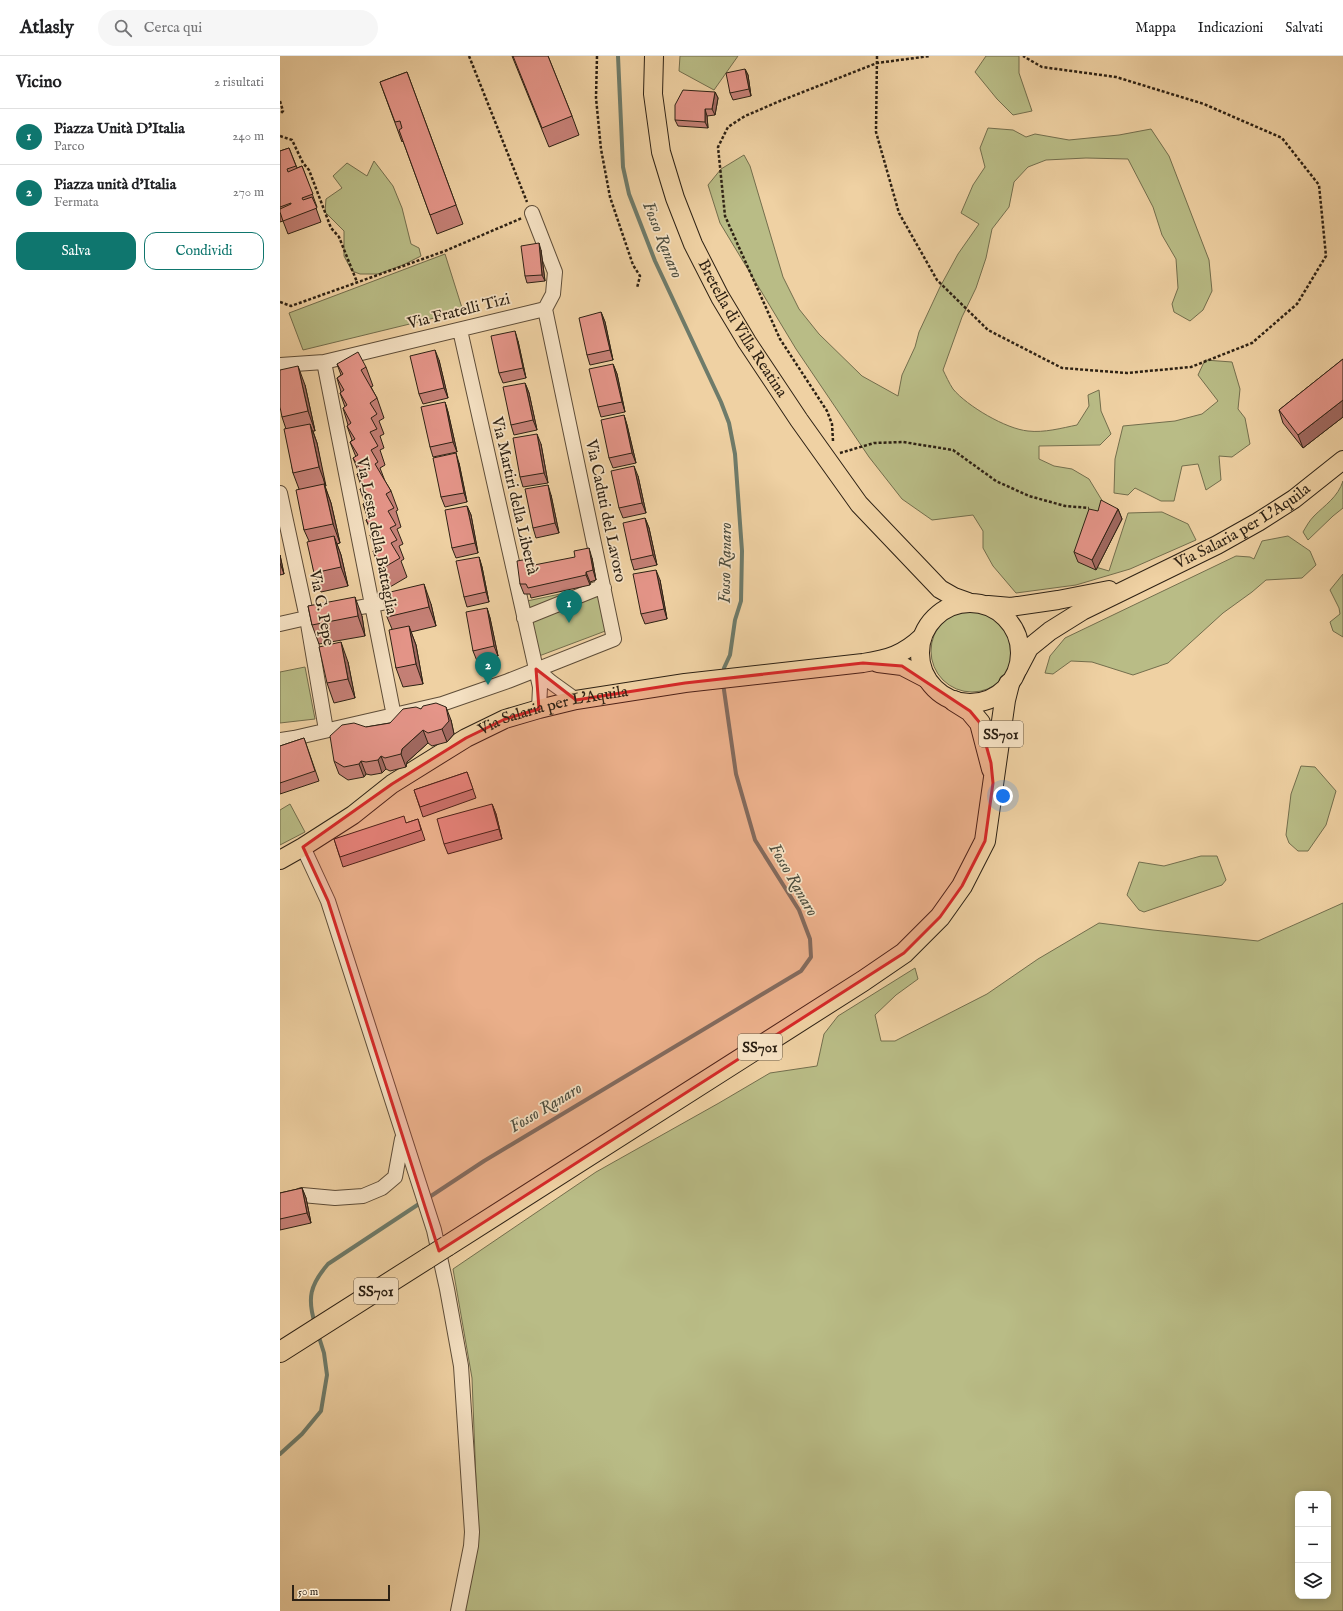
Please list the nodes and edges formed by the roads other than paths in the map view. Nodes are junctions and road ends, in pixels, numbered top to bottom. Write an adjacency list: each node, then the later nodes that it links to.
1 (654, 56): 9 (main road, Bretella di Villa Reatina)
2 (532, 213): 3 (street)
3 (545, 309): 4 (street, Via Fratelli Tizi); 11 (street, Via Caduti del Lavoro)
4 (460, 330): 5 (street, Via Fratelli Tizi); 16 (street, Via Martiri della Libertà)
5 (324, 362): 6 (street, Via Fratelli Tizi); 14 (street, Via Lesta della Battaglia)
6 (280, 365)
7 (1343, 460): 10 (main road, Via Salaria per L'Aquila)
8 (281, 502): 15 (street, Via G. Pepe)
9 (916, 563): 13 (main road, Bretella di Villa Reatina); 18 (main road)
10 (1136, 585): 13 (main road); 21 (main road)
11 (604, 588): 16 (street); 20 (street, Via Caduti del Lavoro)
12 (419, 596): 14 (street)
13 (976, 603): 18 (main road); 21 (main road)
14 (372, 605): 15 (street); 26 (street, Via Lesta della Battaglia)
15 (306, 618): 17 (street); 27 (street, Via G. Pepe)
16 (524, 618): 20 (street, Via Martiri della Libertà)
17 (280, 624)
18 (926, 629): 19 (main road, Via Salaria per L'Aquila); 22 (main road)
19 (863, 663): 22 (main road, Via Salaria per L'Aquila); 23 (main road, Via Salaria per L'Aquila)
20 (536, 669): 23 (street); 25 (street, Via Martiri della Libertà); 26 (street)
21 (1013, 676): 24 (main road); 29 (highway, SS701)
22 (927, 679): 24 (main road)
23 (576, 700): 25 (main road, Via Salaria per L'Aquila)
24 (954, 701): 29 (highway, SS701)
25 (539, 709): 30 (main road, Via Salaria per L'Aquila)
26 (394, 716): 27 (street)
27 (326, 730): 28 (street)
28 (280, 740)
29 (993, 783): 34 (highway, SS701, bridge)
30 (303, 847): 31 (main road, Via Salaria per L'Aquila); 32 (street)
31 (280, 860)
32 (403, 1134): 33 (street); 35 (street)
33 (302, 1194)
34 (280, 1352)
35 (458, 1611)

